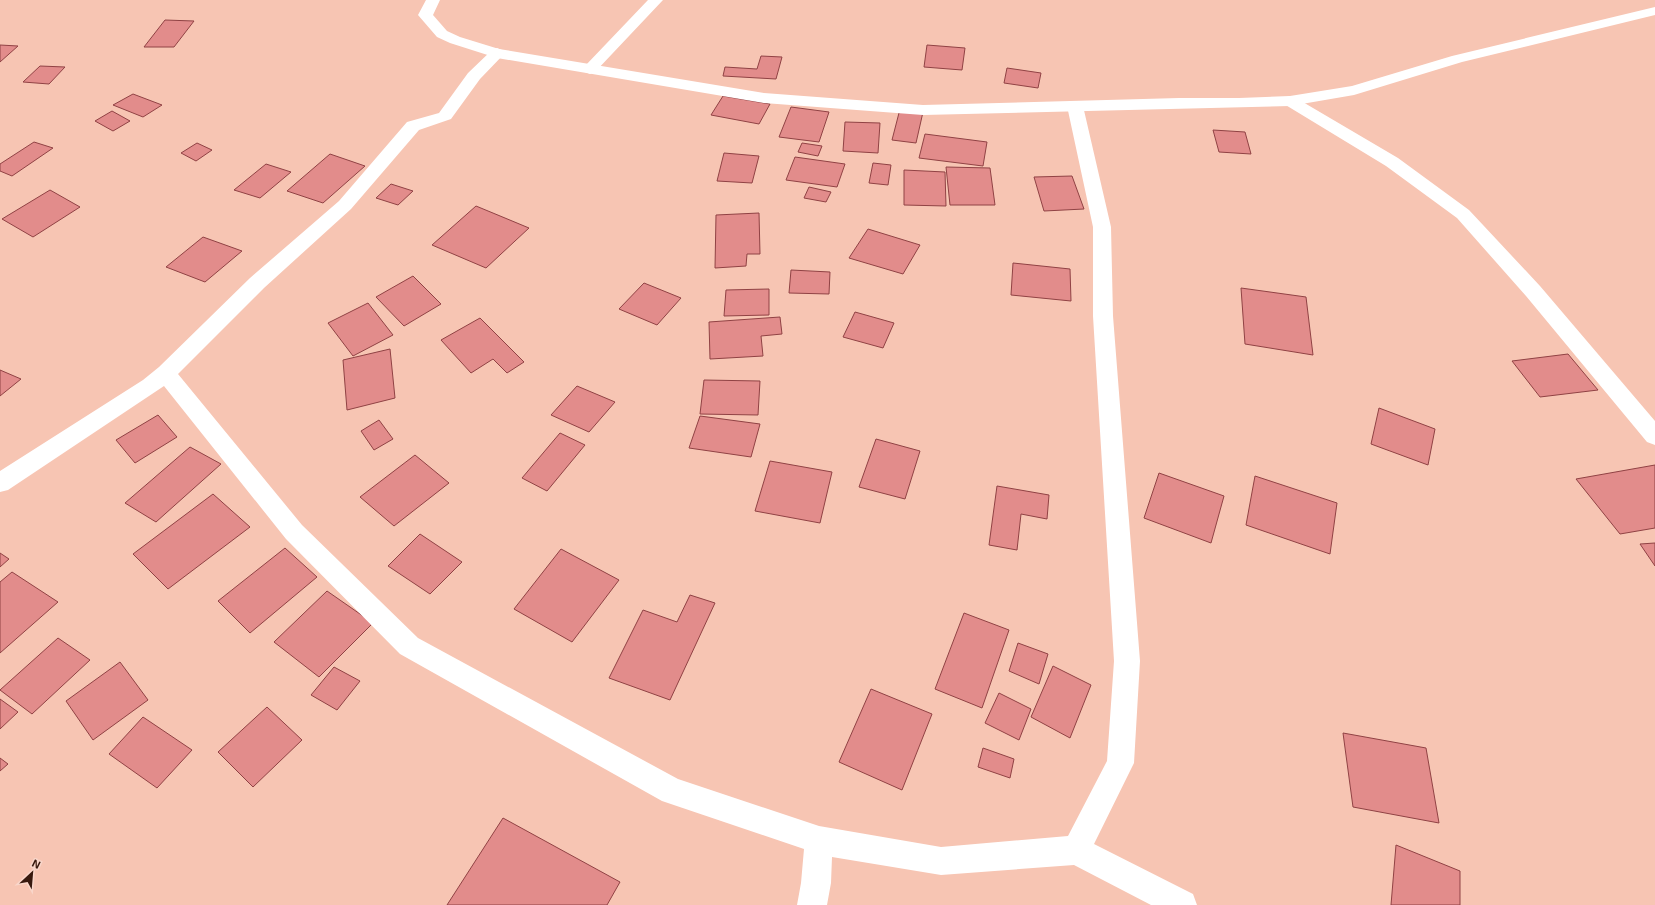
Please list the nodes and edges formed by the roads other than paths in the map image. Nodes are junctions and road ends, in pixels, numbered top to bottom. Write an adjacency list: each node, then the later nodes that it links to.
1 (433, 0): 4 (street)
2 (647, 4): 5 (street)
3 (1655, 11): 6 (street)
4 (497, 53): 5 (street); 8 (street)
5 (590, 69): 7 (street)
6 (1290, 101): 7 (street); 9 (street)
7 (1075, 106): 12 (street)
8 (166, 373): 10 (street); 11 (street)
9 (1655, 436)
10 (0, 483)
11 (819, 840): 12 (street); 13 (street)
12 (1076, 850): 14 (street)
13 (812, 905)
14 (1182, 905)

